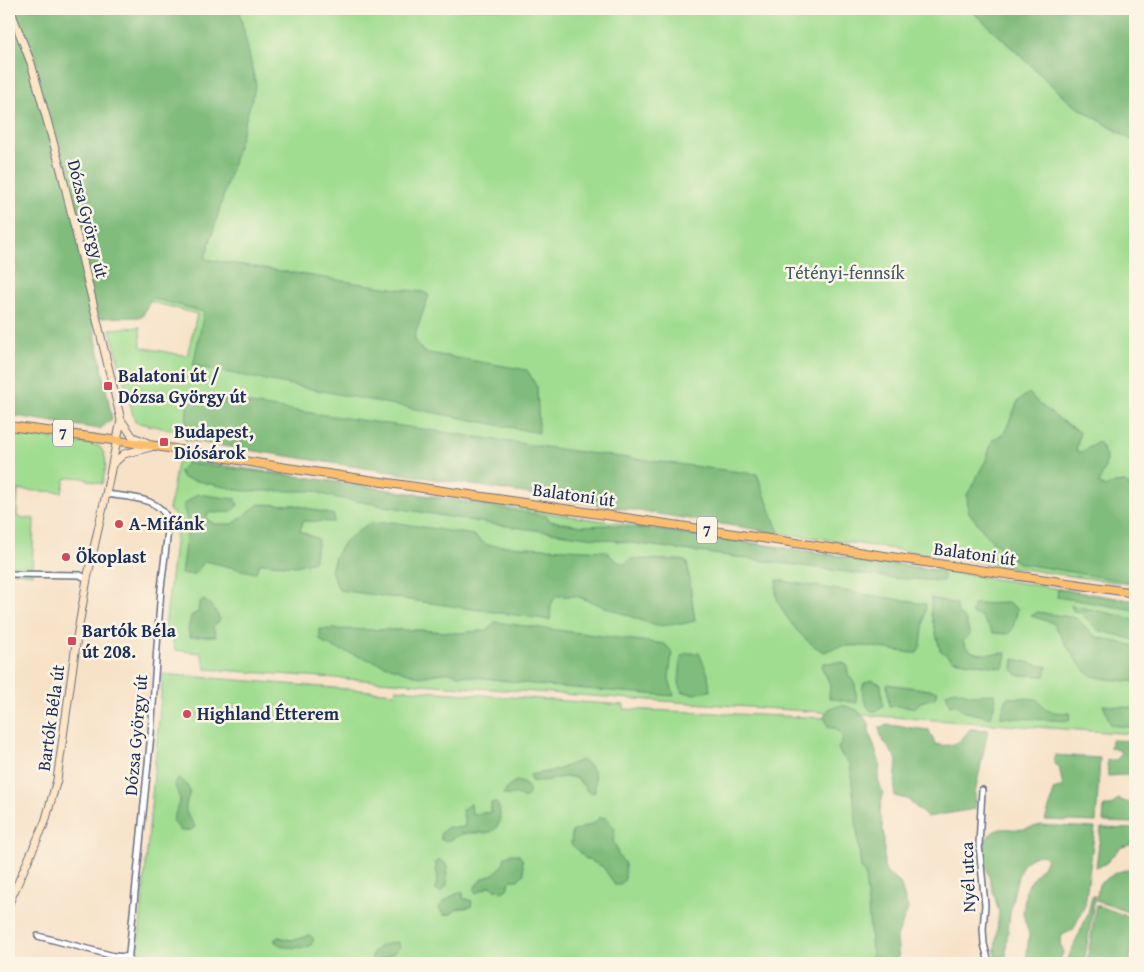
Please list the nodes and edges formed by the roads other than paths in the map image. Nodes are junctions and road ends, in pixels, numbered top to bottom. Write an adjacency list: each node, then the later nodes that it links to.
1 (10, 9): 2 (street, Dózsa György út)
2 (121, 420): 4 (street, Dózsa György út); 5 (street)
3 (9, 426): 4 (main road, Balatoni út / 7)
4 (117, 441): 5 (main road, Balatoni út / 7); 6 (street, Bartók Béla út)
5 (156, 446): 6 (street); 10 (main road, Balatoni út / 7)
6 (112, 466): 7 (street, Bartók Béla út)
7 (106, 494): 9 (street, Bartók Béla út); 14 (street, Dózsa György út)
8 (9, 574): 9 (street)
9 (87, 579): 12 (street, Bartók Béla út)
10 (1135, 593)
11 (982, 790): 15 (street, Nyél utca)
12 (9, 903)
13 (38, 936): 14 (street)
14 (128, 960)
15 (989, 963)

